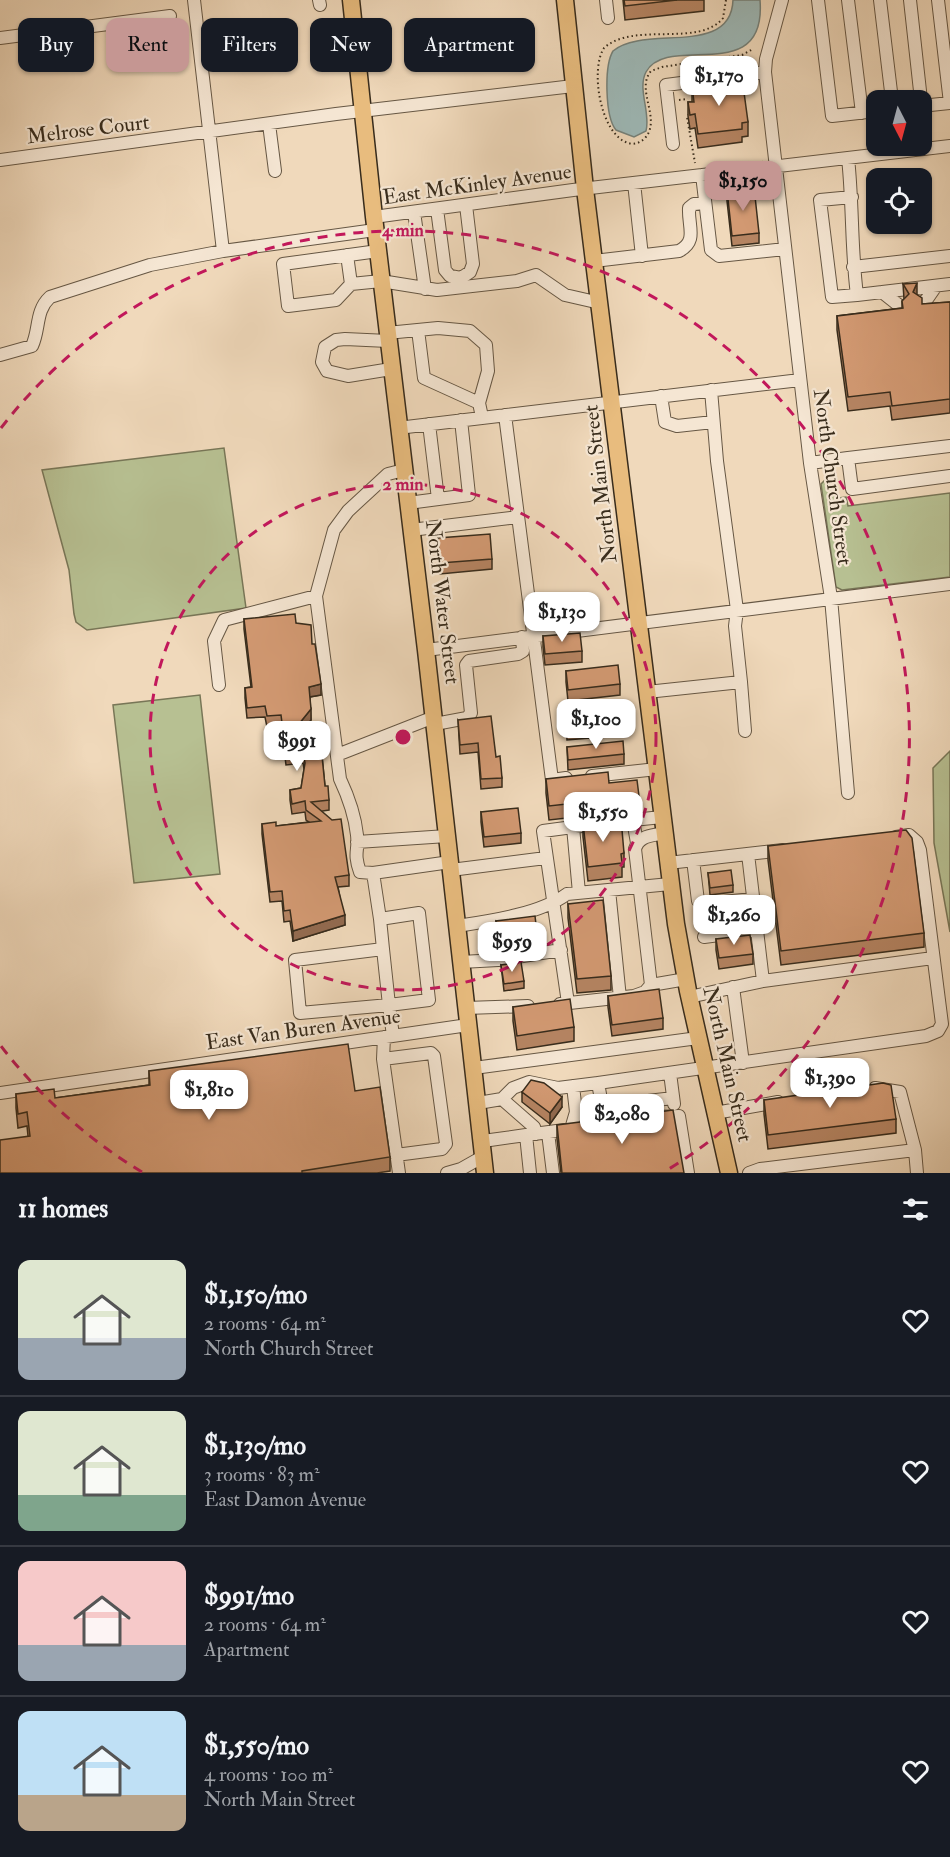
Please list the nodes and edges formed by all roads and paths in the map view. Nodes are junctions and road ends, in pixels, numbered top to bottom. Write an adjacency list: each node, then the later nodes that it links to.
1 (194, 0): 32 (street)
2 (351, 0): 26 (main road, North Water Street)
3 (565, 0): 19 (main road, North Main Street)
4 (606, 0): 13 (street)
5 (726, 0): 16 (path)
6 (782, 0): 18 (street, North Church Street)
7 (818, 0): 27 (street)
8 (848, 0): 27 (street)
9 (880, 0): 20 (street)
10 (910, 0): 21 (street)
11 (938, 0): 25 (street)
12 (170, 16): 14 (street)
13 (608, 18)
14 (0, 38)
15 (753, 49): 16 (path)
16 (742, 55): 17 (path)
17 (742, 61)
18 (765, 72): 33 (street); 38 (street, North Church Street)
19 (573, 86): 26 (street); 42 (main road, North Main Street)
20 (891, 90)
21 (920, 90)
22 (698, 98): 23 (path)
23 (688, 99): 24 (path); 30 (path)
24 (676, 100)
25 (932, 104)
26 (362, 111): 29 (street, Melrose Court); 48 (main road, North Water Street)
27 (862, 112): 28 (street)
28 (866, 112)
29 (269, 124): 32 (street, Melrose Court); 39 (street)
30 (688, 125): 31 (path); 37 (path)
31 (679, 126)
32 (208, 132): 36 (street, Melrose Court); 50 (street)
33 (674, 144)
34 (950, 146): 35 (street, East McKinley Avenue)
35 (848, 158): 38 (street, East McKinley Avenue); 43 (street)
36 (0, 160)
37 (695, 163)
38 (776, 167): 40 (street, East McKinley Avenue); 49 (street, North Church Street)
39 (275, 171)
40 (702, 175): 41 (street, East McKinley Avenue); 44 (street)
41 (634, 183): 42 (street, East McKinley Avenue); 53 (street)
42 (585, 189): 45 (street, East McKinley Avenue); 55 (main road, North Main Street)
43 (852, 197): 56 (street); 64 (street)
44 (705, 203): 49 (street); 53 (street)
45 (466, 205): 46 (street, East McKinley Avenue); 58 (street)
46 (437, 209): 47 (street, East McKinley Avenue); 58 (street)
47 (414, 212): 48 (street, East McKinley Avenue); 62 (street)
48 (374, 224): 50 (street, East McKinley Avenue); 51 (main road, North Water Street)
49 (785, 249): 72 (street, North Church Street)
50 (223, 251): 70 (street, East McKinley Avenue)
51 (378, 251): 52 (street); 57 (main road, North Water Street)
52 (347, 255): 59 (street); 59 (street)
53 (642, 256): 55 (street)
54 (950, 256): 56 (street)
55 (594, 261): 65 (main road, North Main Street)
56 (853, 267): 64 (street)
57 (381, 281): 59 (street); 62 (street); 69 (main road, North Water Street)
58 (461, 283): 62 (street); 65 (street)
59 (351, 284)
60 (950, 284): 61 (street)
61 (936, 286): 63 (street); 66 (street)
62 (425, 289)
63 (882, 292): 64 (street); 67 (street)
64 (857, 295)
65 (600, 303): 75 (main road, North Main Street)
66 (921, 304)
67 (901, 308)
68 (418, 330): 69 (street); 76 (street); 76 (street)
69 (388, 337): 71 (main road, North Water Street); 71 (street)
70 (0, 355)
71 (391, 369): 82 (main road, North Water Street)
72 (800, 380): 73 (street); 85 (street, North Church Street)
73 (711, 390): 74 (street); 80 (street)
74 (662, 396): 75 (street); 80 (street)
75 (613, 401): 77 (street); 96 (main road, North Main Street)
76 (479, 403): 78 (street)
77 (505, 415): 78 (street); 90 (street)
78 (482, 417): 79 (street)
79 (461, 420): 81 (street); 88 (street)
80 (713, 422): 95 (street)
81 (429, 424): 82 (street); 88 (street)
82 (398, 428): 86 (main road, North Water Street)
83 (950, 446): 84 (street)
84 (848, 458): 85 (street); 87 (street)
85 (810, 463): 94 (street, North Church Street)
86 (404, 470): 89 (main road, North Water Street); 93 (street)
87 (950, 476)
88 (438, 499): 89 (street)
89 (408, 503): 91 (main road, North Water Street)
90 (518, 517): 91 (street); 97 (street)
91 (411, 530): 98 (main road, North Water Street)
92 (950, 584): 94 (street)
93 (316, 596): 100 (street); 104 (street)
94 (831, 598): 95 (street); 106 (street, North Church Street)
95 (737, 610): 96 (street); 99 (street)
96 (639, 622): 97 (street); 101 (main road, North Main Street)
97 (528, 637): 98 (street); 102 (street); 105 (street)
98 (426, 650): 102 (main road, North Water Street)
99 (741, 682): 101 (street); 103 (street)
100 (219, 685)
101 (647, 692): 105 (main road, North Main Street)
102 (434, 720): 104 (street); 110 (main road, North Water Street)
103 (745, 731)
104 (337, 755): 112 (street)
105 (657, 769): 108 (main road, North Main Street)
106 (848, 793)
107 (633, 820): 108 (street); 109 (street); 113 (street)
108 (663, 825): 113 (street); 118 (main road, North Main Street)
109 (573, 827): 116 (street); 124 (street)
110 (447, 836): 112 (street); 119 (main road, North Water Street)
111 (886, 838): 133 (street)
112 (357, 842): 120 (street)
113 (637, 843): 122 (street)
114 (794, 849): 115 (street)
115 (748, 854): 117 (street); 125 (street)
116 (546, 858): 119 (street); 126 (street)
117 (693, 860): 118 (street); 125 (street)
118 (668, 863): 121 (main road, North Main Street)
119 (450, 866): 120 (street); 128 (main road, North Water Street)
120 (373, 873): 127 (street)
121 (670, 884): 122 (street); 135 (main road, North Main Street)
122 (638, 887): 123 (street); 137 (street)
123 (609, 890): 124 (street); 140 (street)
124 (579, 893): 126 (street)
125 (753, 899): 129 (street)
126 (555, 903): 128 (street); 132 (street)
127 (380, 919): 131 (street); 142 (street)
128 (457, 927): 134 (main road, North Water Street)
129 (757, 930): 130 (street); 136 (street)
130 (704, 937)
131 (383, 949): 142 (street); 142 (street)
132 (561, 950): 134 (street); 141 (street)
133 (933, 958): 136 (street); 147 (street)
134 (461, 962): 143 (main road, North Water Street)
135 (686, 979): 137 (street, East Van Buren Avenue); 139 (main road, North Main Street)
136 (764, 981): 138 (street)
137 (651, 985): 140 (street, East Van Buren Avenue)
138 (733, 987): 139 (street); 147 (street)
139 (689, 997): 145 (main road, North Main Street)
140 (620, 998): 141 (street, East Van Buren Avenue)
141 (568, 1003): 143 (street, East Van Buren Avenue)
142 (389, 1005): 144 (street)
143 (467, 1016): 144 (street, East Van Buren Avenue); 148 (main road, North Water Street)
144 (388, 1036): 146 (street); 154 (street, East Van Buren Avenue)
145 (698, 1038): 148 (street); 149 (main road, North Main Street)
146 (383, 1059): 165 (street); 165 (street)
147 (743, 1063): 149 (street)
148 (474, 1068): 158 (main road, North Water Street)
149 (705, 1069): 150 (street); 159 (main road, North Main Street)
150 (670, 1073): 151 (street); 155 (street)
151 (598, 1083): 152 (street); 155 (street)
152 (573, 1086): 156 (street); 162 (street)
153 (867, 1089): 164 (street)
154 (0, 1093)
155 (673, 1098): 160 (street)
156 (502, 1100): 158 (street); 162 (street)
157 (789, 1101): 159 (street)
158 (478, 1103): 163 (main road, North Water Street)
159 (715, 1113): 172 (main road, North Main Street)
160 (675, 1115): 161 (street); 171 (street)
161 (644, 1119)
162 (537, 1134): 163 (street); 169 (street); 170 (street)
163 (483, 1148): 167 (street); 168 (main road, North Water Street)
164 (915, 1150): 173 (street); 174 (street)
165 (396, 1155): 166 (street)
166 (399, 1173)
167 (447, 1173)
168 (485, 1173)
169 (530, 1173)
170 (553, 1173)
171 (688, 1173)
172 (729, 1173)
173 (749, 1173)
174 (917, 1173)

